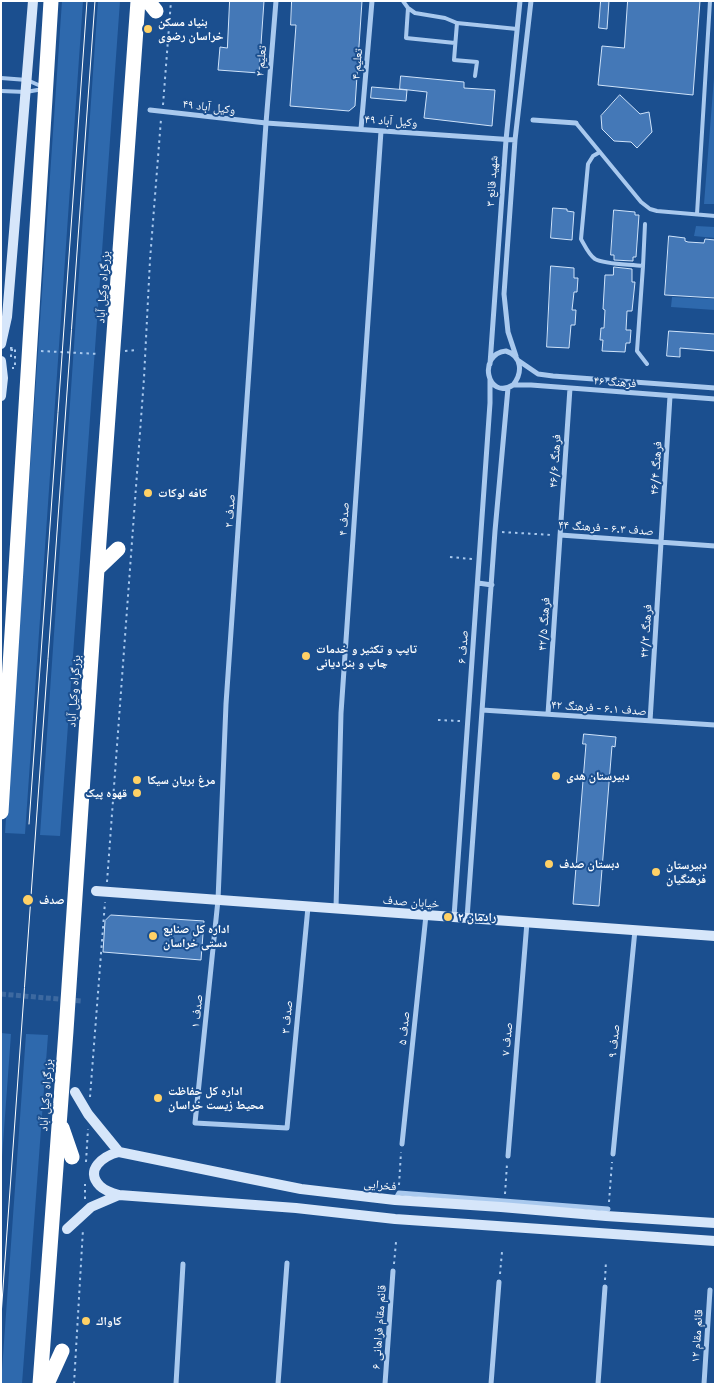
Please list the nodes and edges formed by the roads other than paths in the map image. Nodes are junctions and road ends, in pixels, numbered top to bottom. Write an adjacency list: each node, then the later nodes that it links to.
1 (33, 1): 16 (street)
2 (51, 1): 17 (highway)
3 (138, 1): 50 (highway, بزرگراه وکیل آباد)
4 (276, 1): 22 (street, تعلیم ۲)
5 (372, 1): 24 (street, تعلیم ۴)
6 (403, 1): 10 (lane)
7 (520, 1): 12 (street, شهید قانع ۳)
8 (531, 1): 27 (street, شهید قانع ۳)
9 (710, 1): 29 (lane)
10 (408, 8): 11 (lane); 13 (lane)
11 (457, 23): 12 (lane); 13 (lane)
12 (517, 29): 26 (street, شهید قانع ۳)
13 (455, 43): 14 (lane)
14 (475, 76)
15 (1, 78): 16 (lane)
16 (27, 80): 17 (lane); 19 (street)
17 (45, 88): 19 (lane); 57 (highway)
18 (1, 91): 19 (lane)
19 (26, 92): 33 (street)
20 (150, 110): 22 (street, ۴۹ وکیل آباد)
21 (533, 120): 23 (street)
22 (266, 123): 24 (street, وکیل آباد ۴۹); 60 (street, صدف ۲)
23 (576, 123): 28 (lane)
24 (361, 129): 25 (street, وکیل آباد ۴۹)
25 (381, 131): 26 (street, وکیل آباد ۴۹); 62 (street, صدف ۴)
26 (506, 140): 27 (street, وکیل آباد ۴۹); 37 (street, شهید قانع ۳)
27 (515, 140): 35 (street, شهید قانع ۳)
28 (600, 152): 29 (lane); 32 (lane)
29 (697, 214): 30 (lane)
30 (715, 216)
31 (646, 224): 32 (lane)
32 (643, 266): 38 (lane)
33 (5, 284): 34 (street)
34 (1, 344)
35 (517, 359): 37 (street); 40 (street); 42 (street, فرهنگ ۴۶)
36 (6, 360): 43 (street)
37 (490, 364): 39 (street)
38 (647, 364)
39 (490, 379): 40 (street); 51 (street, صدف ۶)
40 (511, 387): 41 (street, فرهنگ ۴۶); 52 (street, صدف ۶)
41 (570, 388): 44 (street, فرهنگ ۴۶); 46 (street, فرهنگ ۴۶/۶)
42 (715, 388)
43 (1, 396)
44 (670, 396): 45 (street, فرهنگ ۴۶); 47 (street, فرهنگ ۴۶/۴)
45 (715, 399)
46 (560, 535): 47 (street, صدف ۶.۳ - فرهنگ ۴۴); 54 (street, فرهنگ ۴۲/۵)
47 (661, 542): 48 (street, صدف ۶.۳ - فرهنگ ۴۴); 55 (street, فرهنگ ۴۲/۳)
48 (715, 546)
49 (118, 549): 50 (highway)
50 (97, 569): 70 (highway, بزرگراه وکیل آباد)
51 (478, 583): 52 (street); 64 (street, صدف ۶)
52 (492, 584): 53 (street, صدف ۶)
53 (482, 710): 54 (street, صدف ۶.۱ - فرهنگ ۴۲); 65 (street, صدف ۶)
54 (548, 714): 55 (street, صدف ۶.۱ - فرهنگ ۴۲)
55 (650, 721): 56 (street, صدف ۶.۱ - فرهنگ ۴۲)
56 (715, 725)
57 (4, 747): 58 (highway)
58 (1, 812)
59 (101, 891): 60 (street, خیابان صدف)
60 (218, 900): 61 (street, خیابان صدف); 71 (street, صدف ۱)
61 (308, 907): 62 (street, خیابان صدف); 71 (street, صدف ۳)
62 (336, 909): 63 (street, خیابان صدف)
63 (426, 915): 64 (street, خیابان صدف); 72 (street, صدف ۵)
64 (454, 917): 65 (street, خیابان صدف)
65 (467, 918): 66 (street, خیابان صدف)
66 (527, 922): 67 (street, خیابان صدف); 75 (street, صدف ۷)
67 (635, 930): 68 (street, خیابان صدف); 74 (street, صدف ۹)
68 (715, 936)
69 (76, 1092): 73 (street)
70 (60, 1119): 76 (highway); 90 (highway, بزرگراه وکیل آباد)
71 (287, 1128)
72 (402, 1144)
73 (119, 1152): 77 (street); 78 (street, فخرایی)
74 (613, 1154)
75 (508, 1156)
76 (72, 1157)
77 (119, 1195): 81 (street); 82 (street)
78 (397, 1196): 79 (street); 80 (street, فخرایی)
79 (608, 1210)
80 (715, 1224)
81 (67, 1229)
82 (715, 1241)
83 (287, 1263): 93 (street)
84 (183, 1264): 92 (street)
85 (393, 1271): 94 (street, قائم مقام فراهانی ۶)
86 (499, 1282): 95 (street)
87 (605, 1287): 96 (street)
88 (710, 1290): 97 (street, قائم مقام ۱۲)
89 (62, 1351): 91 (highway)
90 (40, 1384)
91 (47, 1384)
92 (176, 1384)
93 (278, 1384)
94 (385, 1384)
95 (491, 1384)
96 (598, 1384)
97 (704, 1384)

